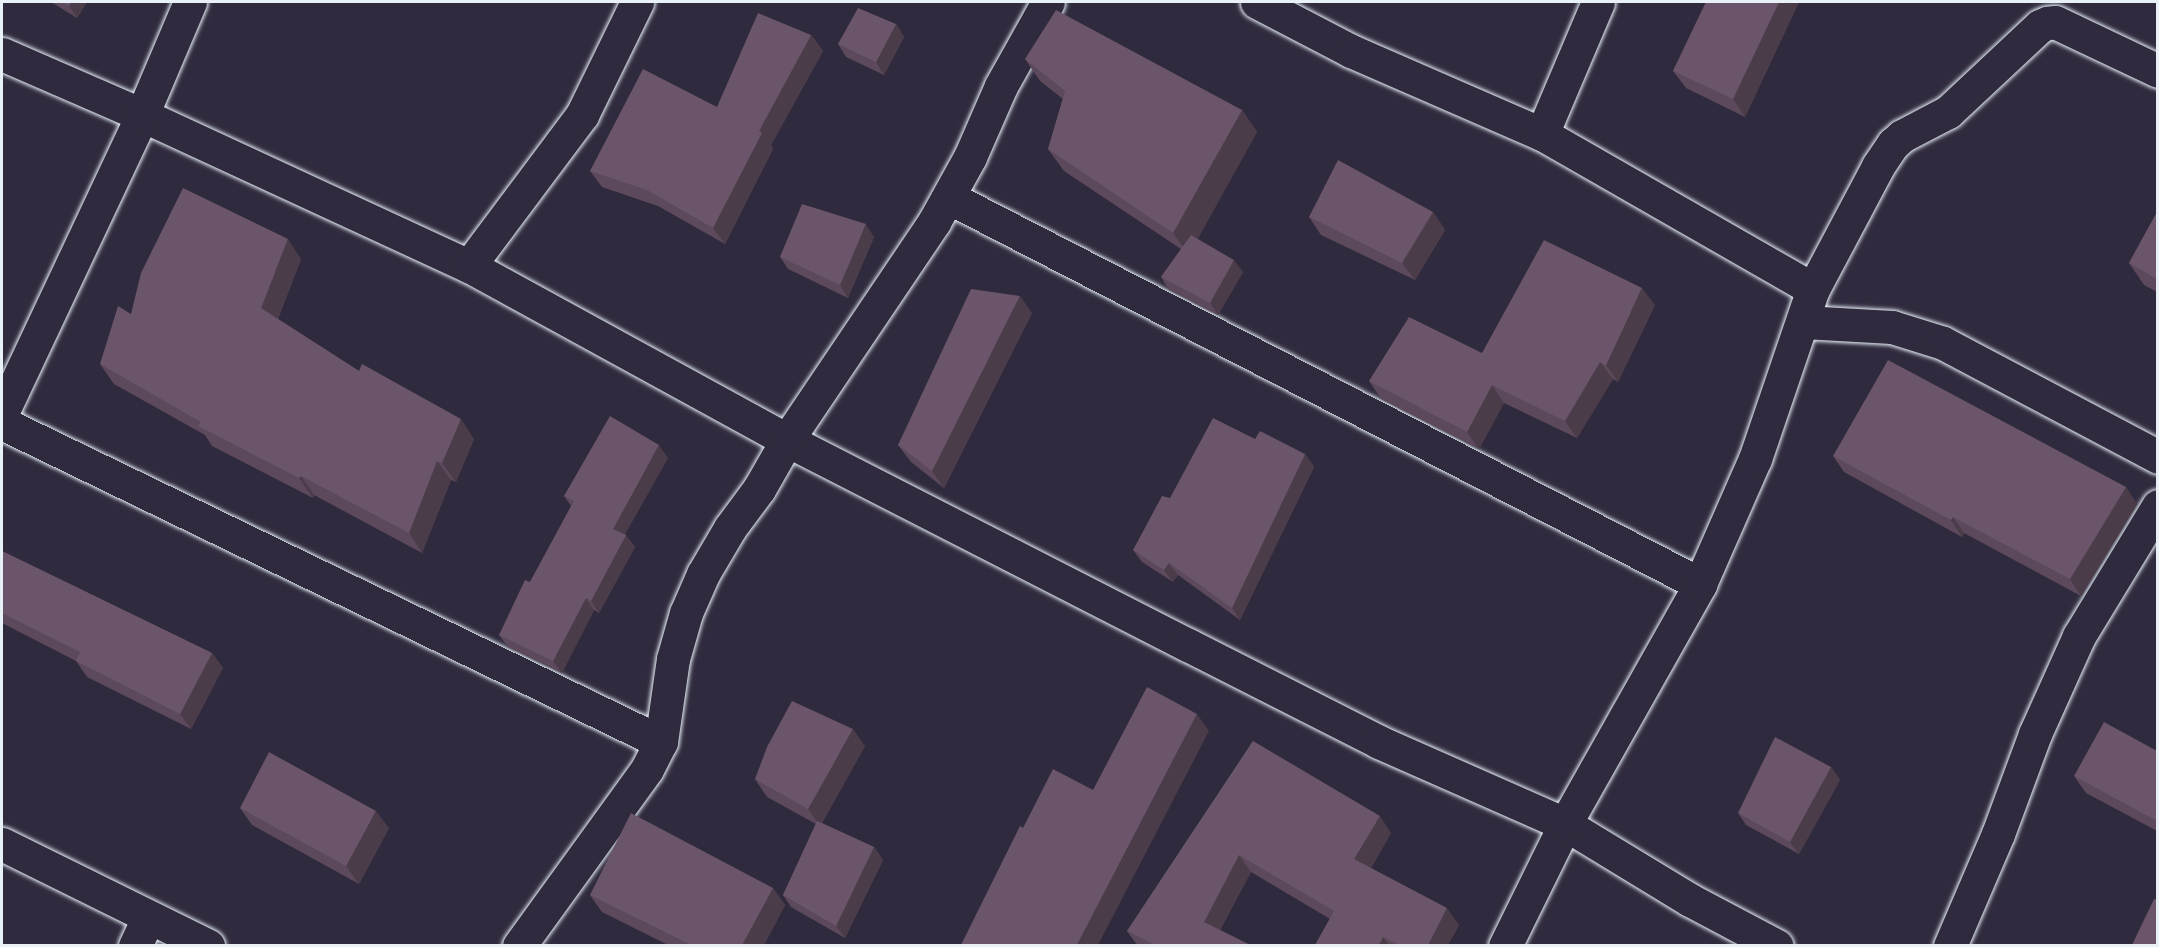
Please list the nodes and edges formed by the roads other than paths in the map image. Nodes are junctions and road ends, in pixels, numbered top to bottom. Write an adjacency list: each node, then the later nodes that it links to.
1 (190, 2): 9 (street)
2 (637, 2): 12 (street)
3 (1048, 2): 11 (street)
4 (1257, 2): 10 (street)
5 (1598, 2): 10 (street)
6 (2043, 12): 8 (street); 13 (street)
7 (2, 54): 9 (street)
8 (2157, 71)
9 (142, 115): 12 (street); 15 (street)
10 (1542, 134): 13 (street)
11 (948, 197): 17 (street); 20 (street)
12 (469, 266): 17 (street)
13 (1813, 289): 14 (street)
14 (1803, 322): 18 (street); 20 (street)
15 (2, 413)
16 (2, 423): 21 (street)
17 (787, 440): 21 (street); 22 (street)
18 (2157, 458)
19 (2157, 506): 29 (street)
20 (1700, 584): 22 (street)
21 (661, 742): 26 (street)
22 (1566, 824): 27 (street); 28 (street)
23 (2, 844): 24 (street)
24 (141, 932): 25 (street)
25 (208, 945)
26 (519, 945)
27 (1505, 945)
28 (1777, 945)
29 (1950, 945)

